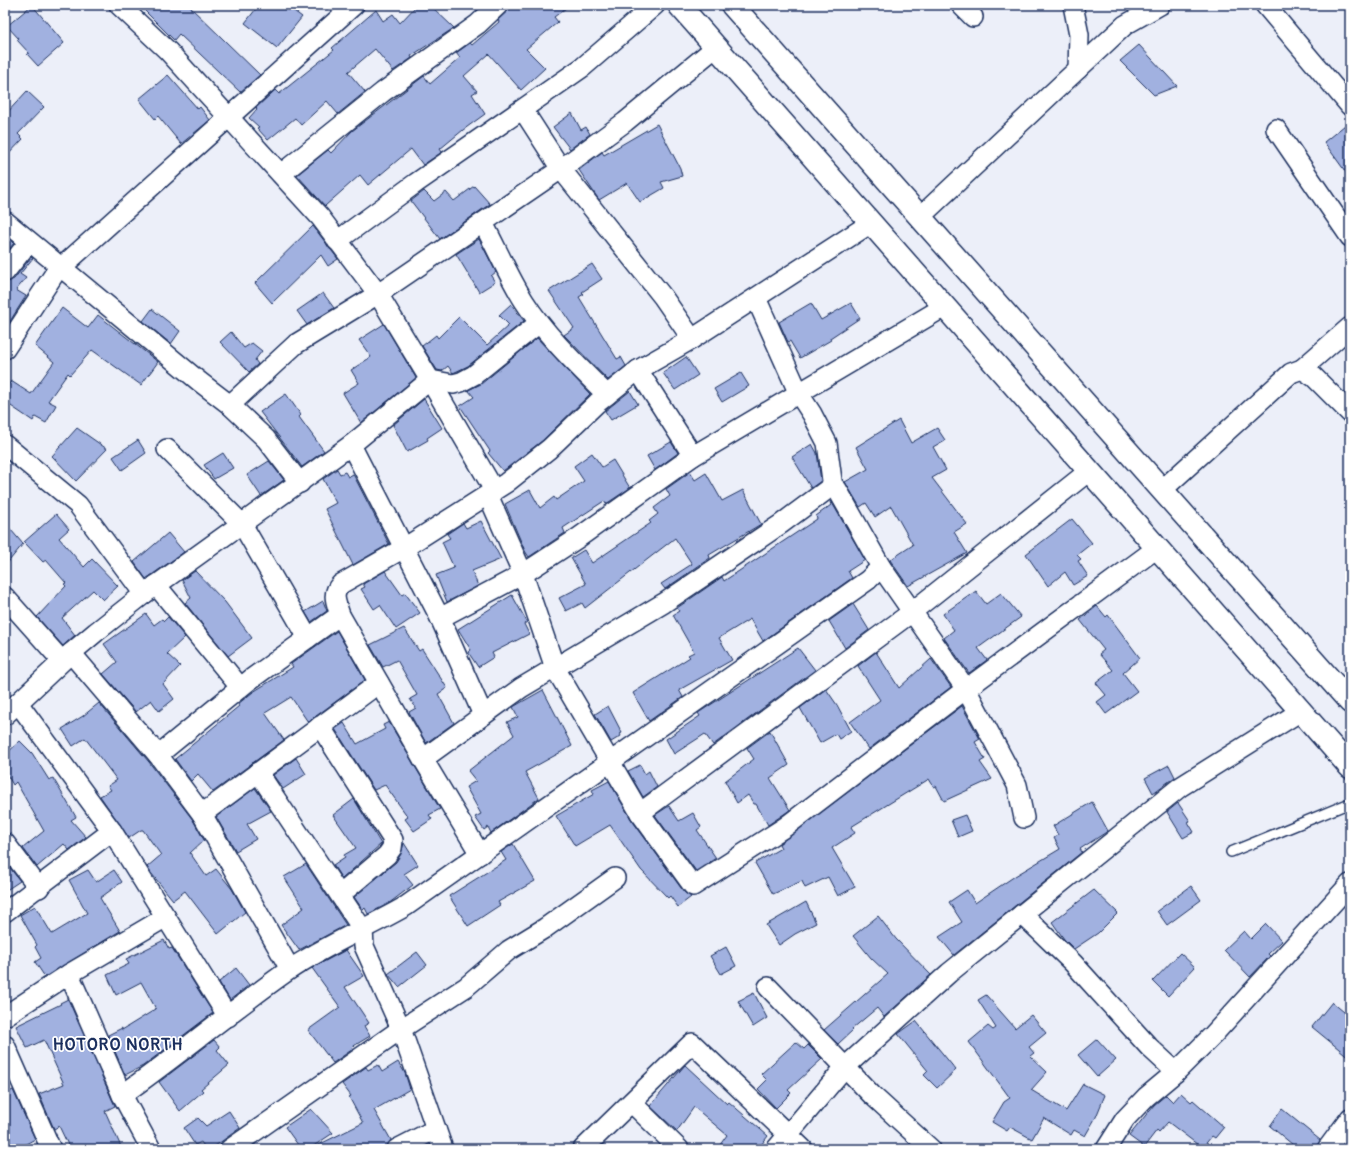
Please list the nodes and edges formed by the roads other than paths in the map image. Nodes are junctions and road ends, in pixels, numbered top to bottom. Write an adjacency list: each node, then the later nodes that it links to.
1 (119, 5): 14 (street)
2 (354, 5): 14 (street)
3 (498, 5): 17 (street)
4 (655, 5): 13 (street)
5 (679, 5): 10 (main road)
6 (732, 5): 18 (main road)
7 (1073, 5): 11 (street)
8 (1160, 5): 11 (street)
9 (1265, 5): 12 (street)
10 (716, 47): 16 (street); 21 (main road)
11 (1078, 69): 18 (street)
12 (1350, 106)
13 (522, 110): 16 (street); 23 (street)
14 (229, 116): 17 (street); 25 (street)
15 (1276, 129): 22 (street)
16 (561, 169): 20 (street); 32 (street)
17 (280, 174): 23 (street)
18 (920, 217): 48 (main road)
19 (5, 221): 24 (street)
20 (483, 223): 27 (street); 30 (street)
21 (871, 223): 28 (street); 29 (main road)
22 (1350, 237)
23 (337, 241): 27 (street)
24 (29, 242): 25 (street); 26 (street)
25 (62, 267): 33 (street); 39 (street)
26 (5, 272)
27 (378, 294): 36 (street); 39 (street)
28 (756, 298): 32 (street); 37 (street)
29 (944, 307): 37 (street); 45 (main road)
30 (539, 323): 36 (street); 38 (street)
31 (1350, 327): 34 (street)
32 (692, 339): 35 (street)
33 (5, 349)
34 (1302, 369): 40 (street); 48 (street)
35 (638, 370): 38 (street); 44 (street)
36 (430, 380): 42 (street); 49 (street)
37 (799, 394): 44 (street); 47 (street)
38 (607, 395): 49 (street)
39 (230, 405): 46 (street)
40 (1350, 413)
41 (5, 445): 55 (street)
42 (351, 445): 46 (street); 51 (street)
43 (167, 450): 50 (street)
44 (693, 456): 54 (street)
45 (1089, 471): 52 (main road); 57 (street)
46 (300, 482): 50 (street)
47 (833, 488): 53 (street); 62 (street)
48 (1162, 490): 66 (main road)
49 (491, 493): 51 (street); 54 (street)
50 (242, 524): 55 (street); 60 (street)
51 (404, 548): 58 (street); 59 (street)
52 (1157, 548): 65 (street); 68 (main road)
53 (880, 567): 57 (street); 73 (street)
54 (523, 574): 59 (street); 62 (street)
55 (150, 590): 61 (street); 64 (street)
56 (5, 597): 61 (street)
57 (911, 613): 65 (street); 77 (street)
58 (340, 615): 60 (street); 63 (street)
59 (440, 618): 69 (street)
60 (308, 638): 64 (street)
61 (66, 657): 67 (street); 71 (street)
62 (555, 668): 69 (street); 73 (street)
63 (379, 683): 70 (street); 72 (street)
64 (240, 687): 71 (street)
65 (966, 689): 77 (street); 79 (street)
66 (1350, 702)
67 (11, 709): 80 (street)
68 (1301, 711): 74 (main road); 89 (street)
69 (483, 715): 72 (street)
70 (320, 726): 75 (street); 87 (street)
71 (158, 755): 78 (street)
72 (423, 759): 83 (street)
73 (609, 762): 77 (street); 83 (street)
74 (1350, 767)
75 (258, 772): 78 (street); 87 (street)
76 (1350, 803): 82 (lane)
77 (640, 813)
78 (202, 814): 92 (street)
79 (1024, 818)
80 (112, 831): 86 (street); 90 (street)
81 (5, 843): 86 (street)
82 (1231, 852)
83 (480, 854): 91 (street)
84 (615, 878): 97 (street)
85 (1350, 884): 100 (street)
86 (39, 888): 88 (street)
87 (340, 895): 91 (street)
88 (5, 912)
89 (1022, 914): 99 (street); 100 (street)
90 (166, 917): 93 (street); 96 (street)
91 (363, 930): 92 (street); 97 (street)
92 (290, 969): 96 (street)
93 (70, 974): 95 (street); 101 (street)
94 (768, 988): 99 (street)
95 (5, 1016)
96 (228, 1017): 101 (street)
97 (401, 1029): 104 (street); 106 (street)
98 (5, 1045): 107 (street)
99 (846, 1067): 105 (street); 116 (street)
100 (1176, 1072): 117 (street)
101 (122, 1095): 108 (street)
102 (632, 1103): 105 (street); 112 (street); 113 (street)
103 (1350, 1118): 118 (street)
104 (436, 1128): 110 (street); 111 (street)
105 (788, 1134): 114 (street); 115 (street)
106 (249, 1143): 109 (street)
107 (51, 1149)
108 (150, 1149)
109 (230, 1149)
110 (397, 1149)
111 (443, 1149)
112 (583, 1149)
113 (679, 1149)
114 (776, 1149)
115 (803, 1149)
116 (931, 1149)
117 (1106, 1149)
118 (1327, 1149)

